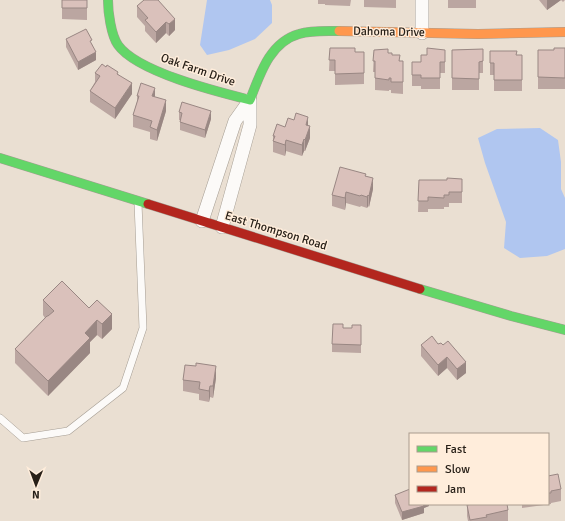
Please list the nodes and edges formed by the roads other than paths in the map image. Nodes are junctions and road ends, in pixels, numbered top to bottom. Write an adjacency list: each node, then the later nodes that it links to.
1 (108, 0): 5 (main road, Oak Farm Drive)
2 (422, 0): 4 (street)
3 (565, 32): 4 (main road, Dahoma Drive)
4 (422, 33): 5 (main road, Dahoma Drive)
5 (250, 100): 8 (street, Dahoma Drive); 9 (street, Dahoma Drive)
6 (0, 158): 7 (main road, East Thompson Road)
7 (138, 201): 8 (main road, East Thompson Road); 13 (lane)
8 (202, 221): 9 (main road, East Thompson Road)
9 (222, 227): 10 (main road, East Thompson Road)
10 (546, 324): 11 (main road, East Thompson Road); 12 (main road, East Thompson Road)
11 (565, 324)
12 (565, 330)
13 (0, 418)

